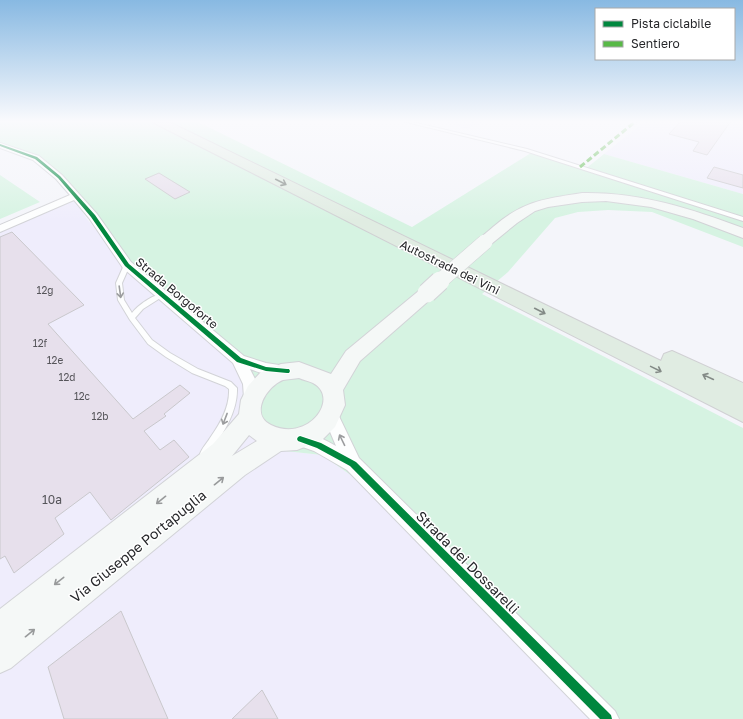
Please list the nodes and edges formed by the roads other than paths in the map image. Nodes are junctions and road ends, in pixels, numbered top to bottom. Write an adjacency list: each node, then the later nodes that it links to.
1 (23, 155): 5 (street, Strada Borgoforte)
2 (225, 155): 19 (highway, Autostrada dei Vini, one-way to 19)
3 (246, 155): 17 (highway, Autostrada dei Vini, one-way to 3)
4 (540, 155): 6 (lane)
5 (76, 196): 7 (street); 9 (street, Strada Borgoforte)
6 (743, 219)
7 (0, 229)
8 (743, 233): 12 (main road, bridge)
9 (126, 265): 10 (street, Strada Borgoforte); 11 (lane, one-way to 11)
10 (162, 295): 11 (lane); 13 (street, Strada Borgoforte)
11 (132, 318): 23 (lane, one-way to 23)
12 (353, 356): 15 (main road); 16 (main road)
13 (239, 360): 14 (street, Strada Borgoforte); 18 (street, Strada Borgoforte)
14 (287, 371): 15 (main road); 18 (main road)
15 (310, 372): 16 (main road)
16 (332, 390): 20 (main road)
17 (743, 394)
18 (251, 407): 21 (main road); 23 (main road, Via Giuseppe Portapuglia)
19 (743, 412)
20 (332, 415): 21 (main road); 22 (street, Strada dei Dossarelli, one-way to 20)
21 (289, 440): 22 (street, Strada dei Dossarelli); 25 (main road, Via Giuseppe Portapuglia, one-way to 21)
22 (353, 464): 26 (street, Strada dei Dossarelli)
23 (180, 485): 24 (main road, Via Giuseppe Portapuglia, one-way to 24)
24 (0, 628)
25 (0, 657)
26 (607, 719)

